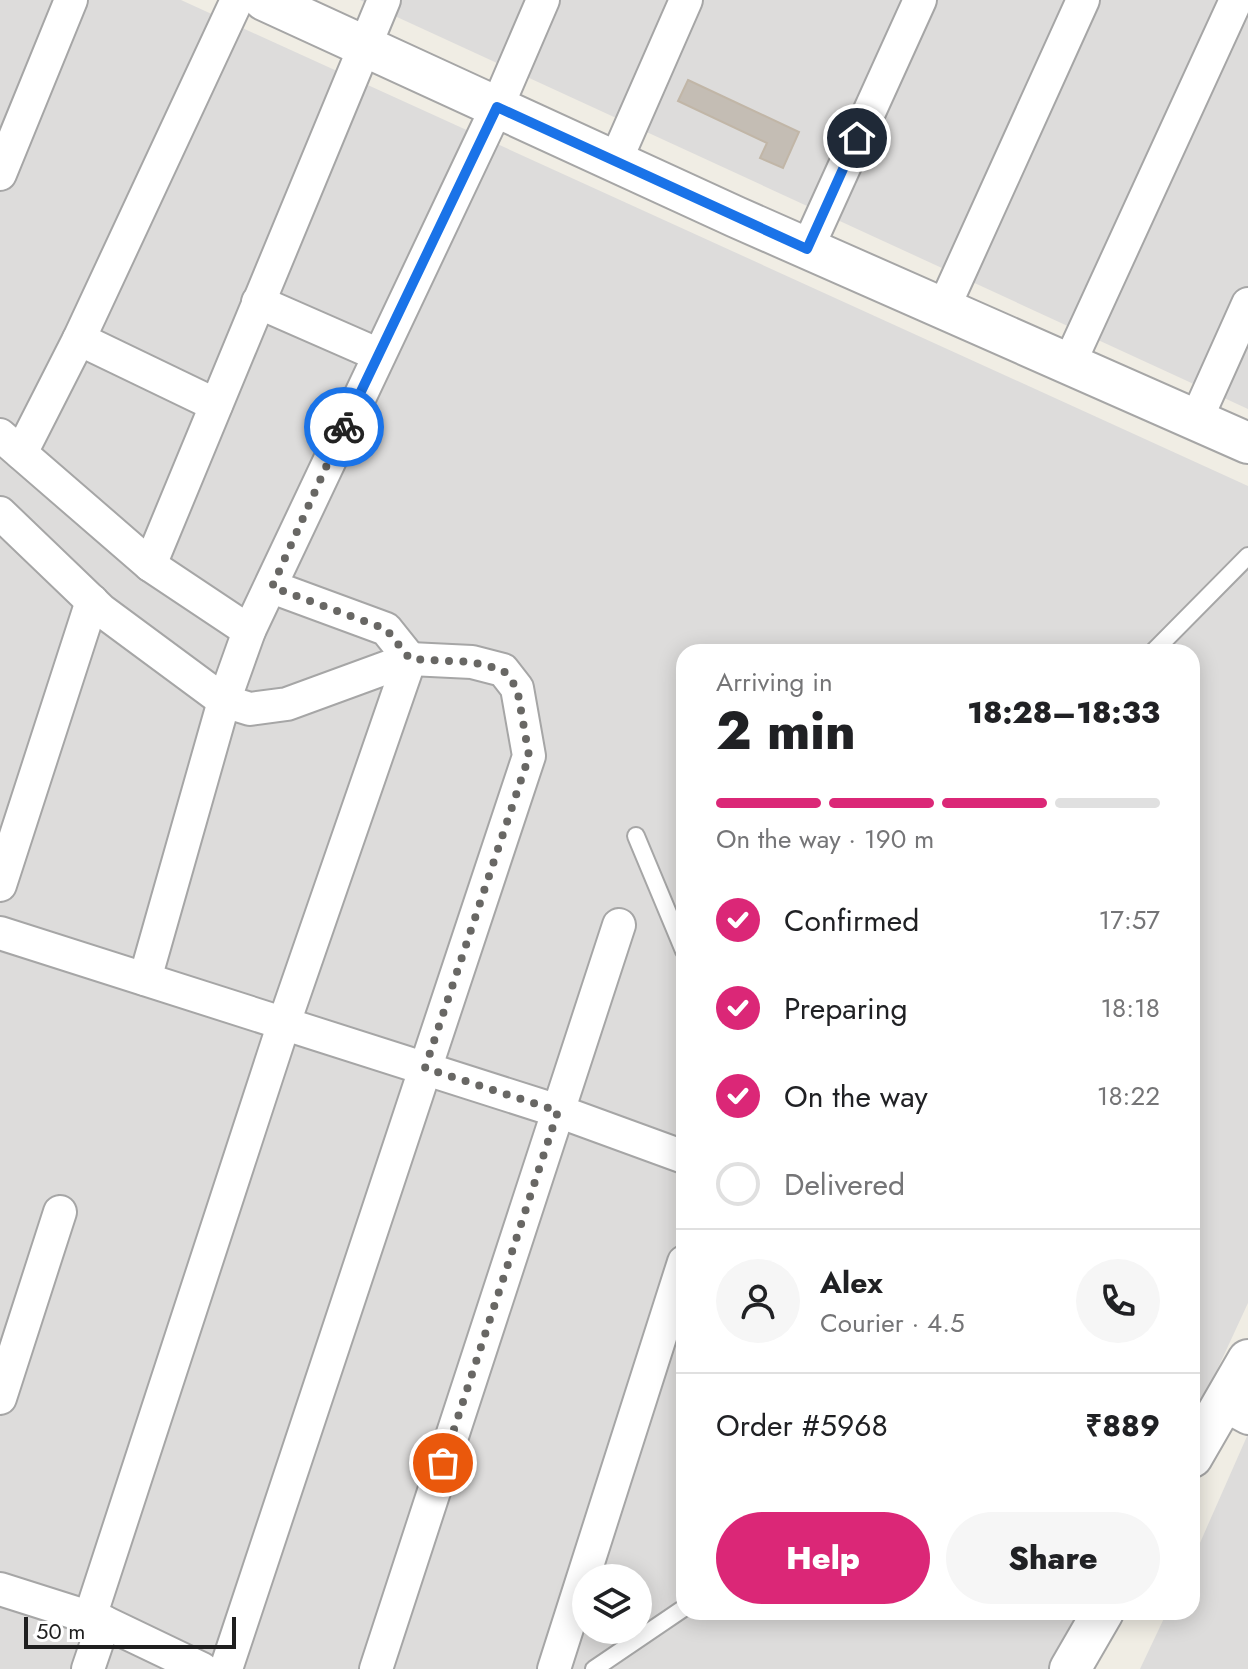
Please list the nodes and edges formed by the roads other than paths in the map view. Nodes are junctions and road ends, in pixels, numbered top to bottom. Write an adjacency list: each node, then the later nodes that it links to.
1 (71, 0): 12 (street)
2 (237, 0): 19 (street)
3 (264, 0): 10 (street)
4 (384, 0): 10 (street)
5 (543, 0): 11 (street)
6 (686, 0): 13 (street)
7 (920, 0): 15 (street)
8 (1083, 0): 18 (street)
9 (1236, 0): 21 (street)
10 (364, 46): 11 (street); 16 (street)
11 (497, 107): 13 (street); 20 (street)
12 (8, 133): 14 (street)
13 (615, 162): 15 (street)
14 (0, 174)
15 (807, 249): 18 (street)
16 (258, 302): 20 (street); 22 (street)
17 (1248, 304): 23 (street)
18 (943, 309): 21 (street)
19 (79, 339): 22 (street); 25 (street)
20 (379, 355): 29 (street)
21 (1069, 364): 23 (street)
22 (216, 405): 28 (street)
23 (1196, 420): 24 (street)
24 (1248, 443)
25 (11, 444): 28 (street)
26 (0, 513): 30 (street)
27 (1248, 556): 32 (lane)
28 (150, 565): 31 (street)
29 (272, 587): 31 (street); 33 (street)
30 (92, 601): 34 (street); 36 (street)
31 (249, 631): 34 (street)
32 (1161, 644)
33 (410, 659): 34 (street); 41 (street); 42 (street)
34 (224, 701): 40 (street)
35 (636, 836): 38 (lane)
36 (0, 885)
37 (619, 925): 43 (street)
38 (676, 932)
39 (0, 933): 40 (street)
40 (145, 979): 41 (street)
41 (284, 1023): 42 (street); 53 (street)
42 (425, 1068): 43 (street); 57 (street)
43 (558, 1111): 44 (street); 58 (street)
44 (676, 1154)
45 (60, 1212): 48 (street)
46 (676, 1287): 59 (street)
47 (1248, 1360): 49 (street)
48 (0, 1398)
49 (1235, 1411): 50 (street)
50 (1200, 1448)
51 (0, 1589): 53 (street)
52 (676, 1613): 60 (lane)
53 (97, 1620): 55 (street); 56 (street)
54 (1098, 1620): 61 (street)
55 (88, 1669)
56 (202, 1669)
57 (226, 1669)
58 (376, 1669)
59 (554, 1669)
60 (594, 1669)
61 (1070, 1669)

